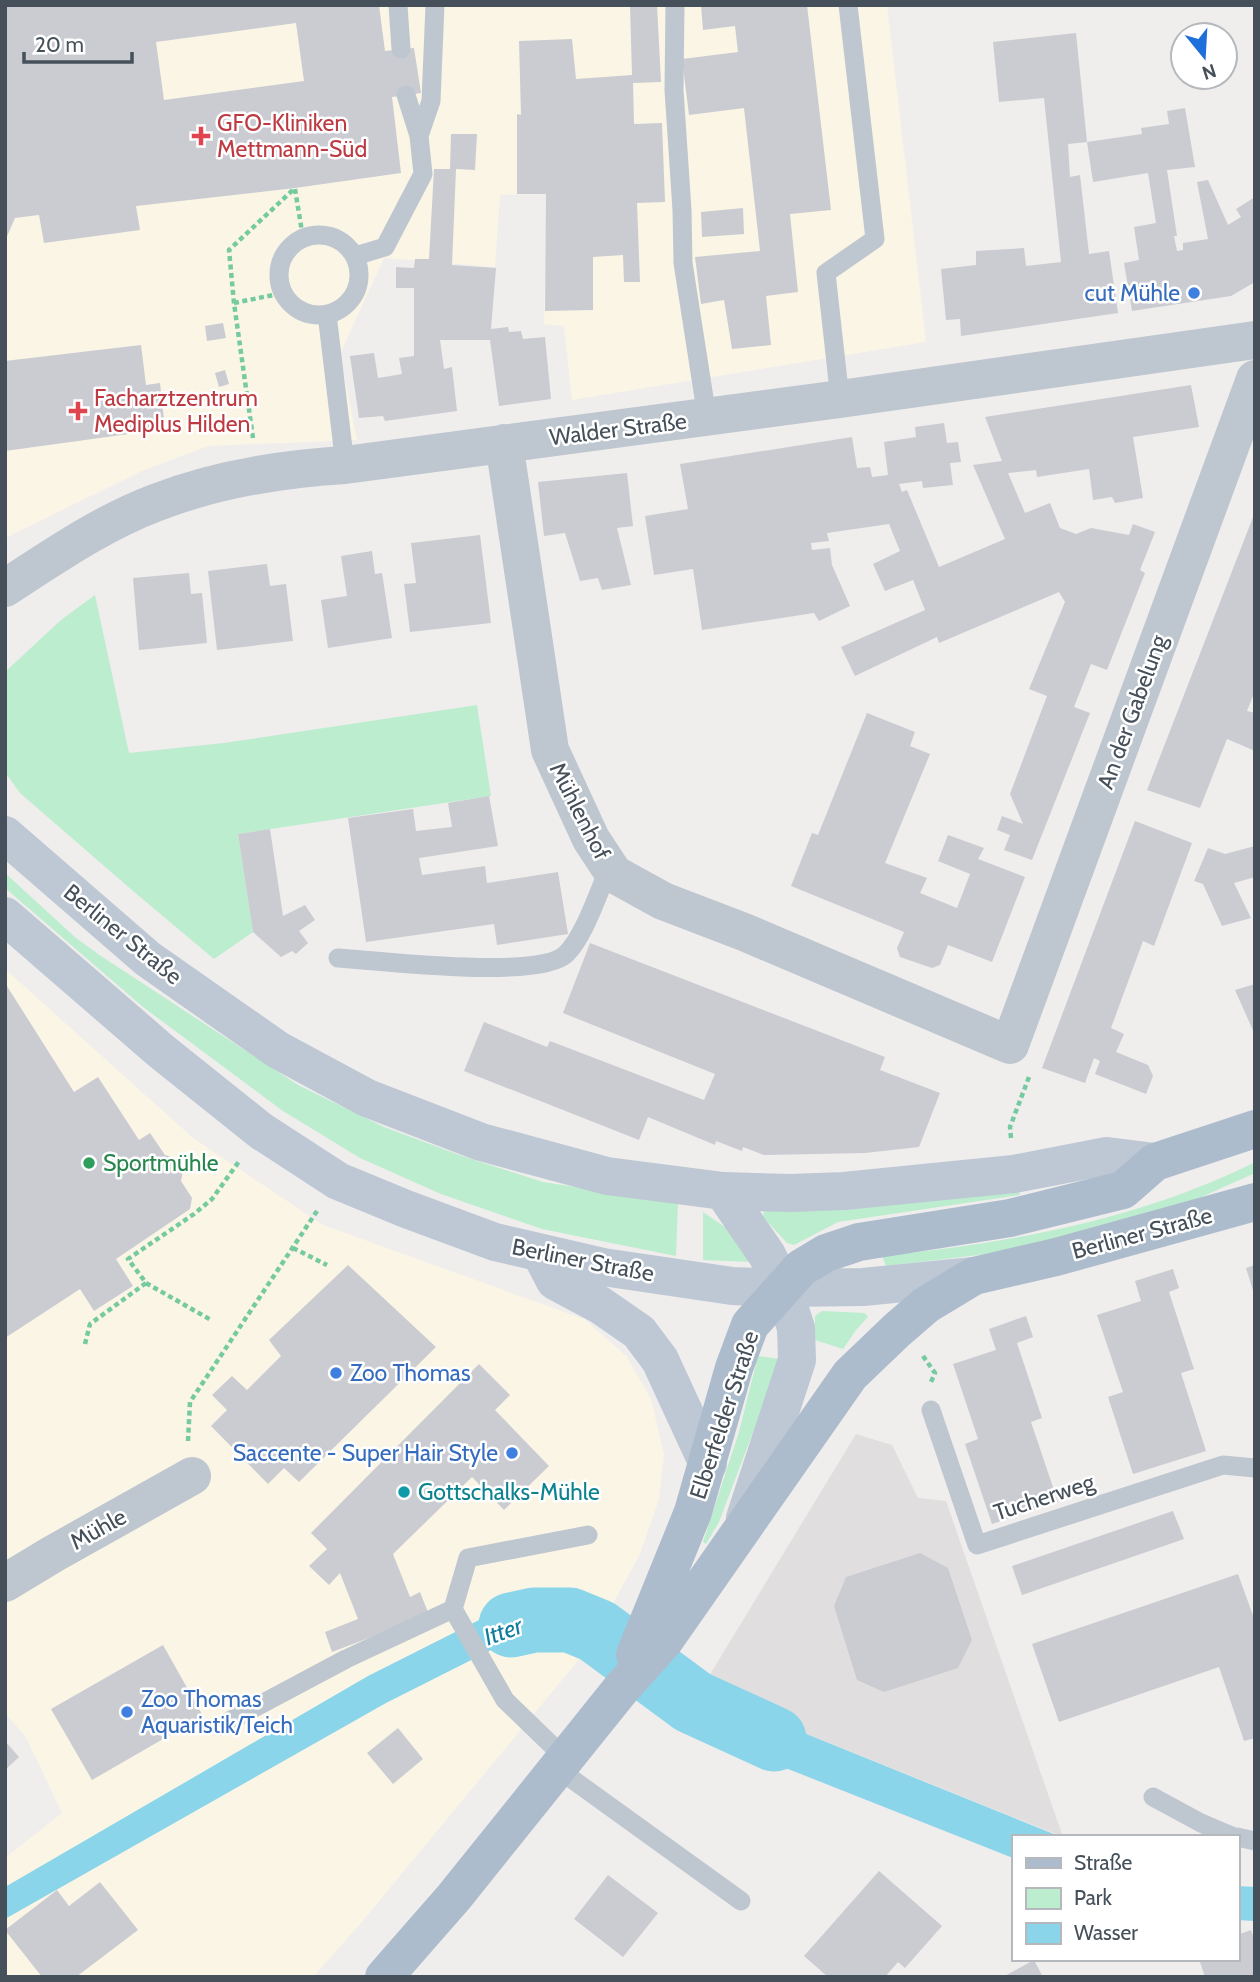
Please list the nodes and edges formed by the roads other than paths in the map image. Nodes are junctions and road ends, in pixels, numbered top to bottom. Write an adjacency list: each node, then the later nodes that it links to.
1 (398, 5): 5 (lane)
2 (436, 5): 7 (lane)
3 (675, 5): 13 (lane)
4 (848, 5): 12 (lane)
5 (401, 49)
6 (406, 95): 7 (lane)
7 (419, 136): 8 (lane)
8 (355, 256): 9 (lane); 9 (lane)
9 (327, 314): 15 (lane)
10 (1255, 340): 12 (street, Walder Straße)
11 (1255, 379): 21 (street, An der Gabelung)
12 (841, 399): 13 (street, Walder Straße)
13 (707, 417): 14 (street, Walder Straße)
14 (504, 443): 15 (street, Walder Straße); 18 (street, Mühlenhof)
15 (345, 465): 16 (street, Walder Straße)
16 (5, 588)
17 (5, 835): 24 (main road, Berliner Straße)
18 (609, 868): 20 (lane); 21 (street, Mühlenhof)
19 (5, 916): 26 (main road, Berliner Straße)
20 (338, 958)
21 (1020, 1060)
22 (1255, 1129): 23 (main road, Berliner Straße)
23 (1155, 1162): 24 (main road, Berliner Straße); 28 (main road, Elberfelder Straße)
24 (723, 1191): 28 (main road)
25 (1255, 1202): 27 (main road, Berliner Straße)
26 (541, 1254): 28 (main road, Berliner Straße); 30 (main road)
27 (974, 1276): 28 (main road, Berliner Straße); 33 (main road, Elberfelder Straße)
28 (783, 1288): 30 (main road, Elberfelder Straße); 33 (main road)
29 (932, 1410): 31 (lane, Tucherweg)
30 (708, 1464): 37 (main road, Elberfelder Straße)
31 (1255, 1468)
32 (189, 1478): 35 (street, Mühle)
33 (740, 1531): 37 (main road, Elberfelder Straße)
34 (588, 1535): 36 (lane)
35 (5, 1583)
36 (453, 1609): 38 (lane); 39 (lane)
37 (655, 1635): 39 (main road, Elberfelder Straße)
38 (220, 1726)
39 (562, 1764): 42 (lane); 43 (main road, Elberfelder Straße)
40 (1153, 1797): 41 (lane)
41 (1231, 1835)
42 (741, 1901)
43 (384, 1977)

